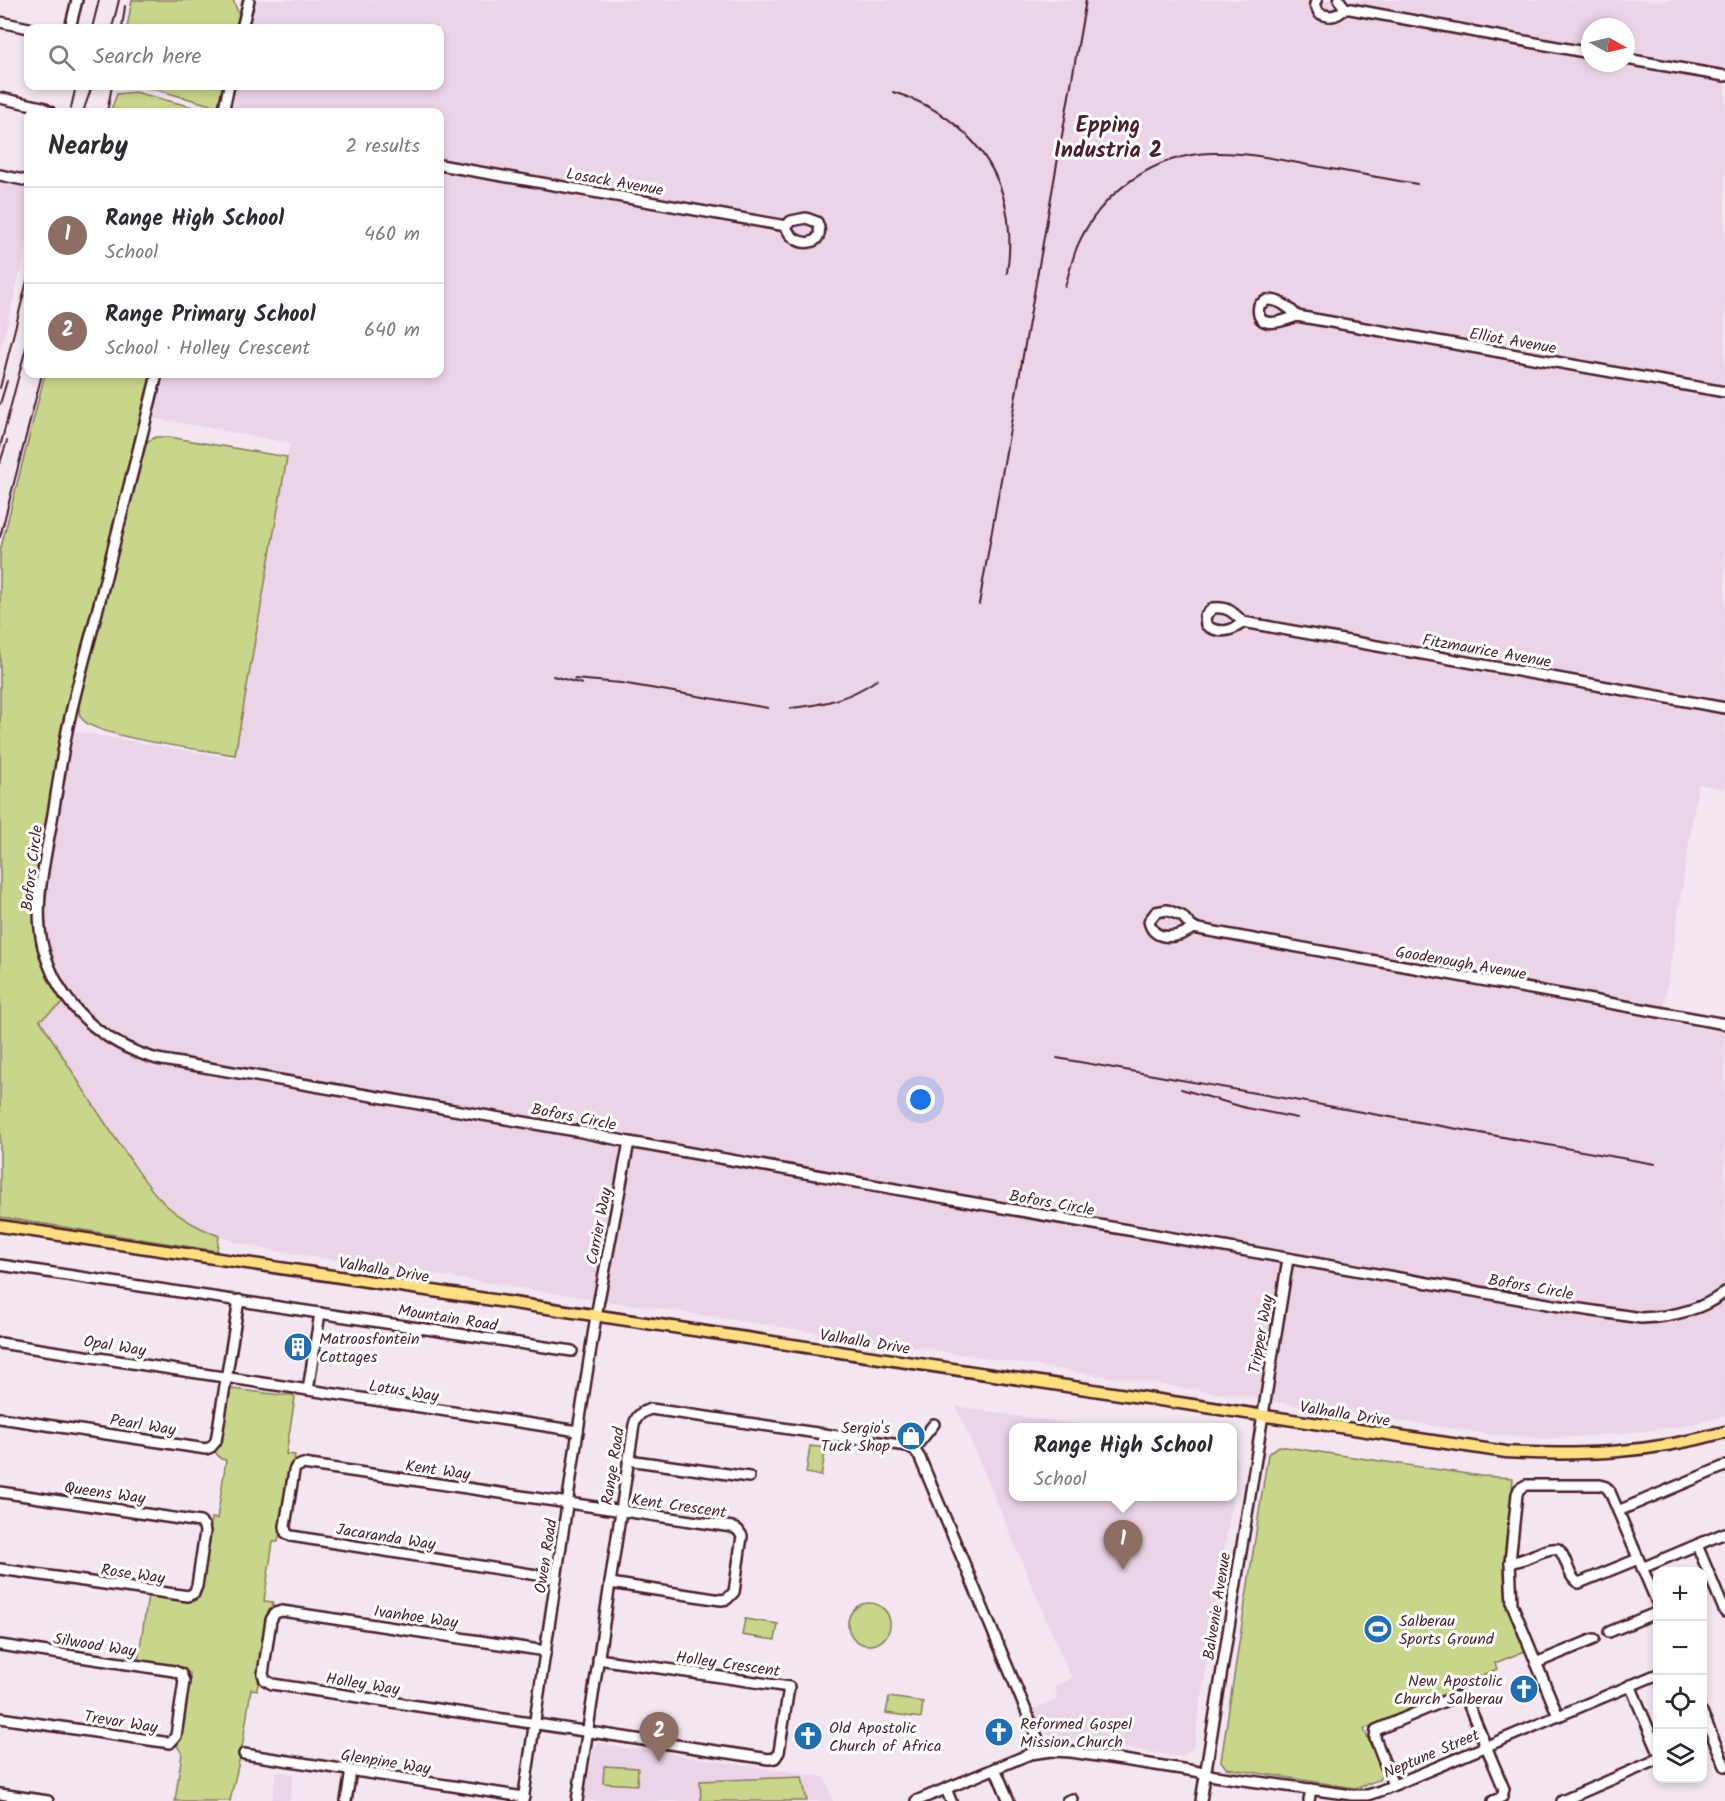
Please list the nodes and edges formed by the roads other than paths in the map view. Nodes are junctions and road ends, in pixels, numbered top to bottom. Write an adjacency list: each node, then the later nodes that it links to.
1 (77, 0): 6 (street)
2 (249, 0): 7 (street)
3 (1317, 0): 4 (street)
4 (1342, 4): 9 (street)
5 (0, 22): 8 (street)
6 (71, 24)
7 (243, 24)
8 (24, 27)
9 (1581, 51)
10 (1635, 61): 11 (street)
11 (1725, 76)
12 (228, 90): 15 (street)
13 (0, 98): 14 (street)
14 (45, 108)
15 (224, 108)
16 (444, 166): 19 (street, Losack Avenue)
17 (0, 175): 18 (street)
18 (24, 180)
19 (786, 226)
20 (1297, 316): 22 (street, Elliot Avenue)
21 (156, 378): 27 (street, Bofors Circle)
22 (1725, 392)
23 (1243, 622): 24 (street, Fitzmaurice Avenue)
24 (1725, 708)
25 (1193, 928): 26 (street, Goodenough Avenue)
26 (1725, 1024)
27 (629, 1142): 29 (street, Bofors Circle); 34 (street, Carrier Way)
28 (0, 1226): 34 (main road, Valhalla Drive)
29 (1288, 1259): 31 (street, Bofors Circle); 41 (street, Tripper Way)
30 (0, 1265): 32 (street, Mountain Road)
31 (1725, 1292)
32 (239, 1300): 33 (street, Mountain Road); 39 (street)
33 (320, 1312): 37 (street, Mountain Road); 40 (street)
34 (597, 1316): 41 (main road, Valhalla Drive); 44 (street, Owen Road)
35 (562, 1338): 37 (street)
36 (0, 1343): 39 (street, Opal Way)
37 (561, 1349): 38 (street, Mountain Road)
38 (572, 1351)
39 (226, 1378): 40 (street, Lotus Way); 42 (street, Pearl Way)
40 (308, 1390): 44 (street, Lotus Way)
41 (1261, 1415): 45 (main road, Valhalla Drive); 90 (street, Balvenie Avenue)
42 (0, 1418)
43 (934, 1424): 46 (street)
44 (578, 1431): 52 (street, Owen Road)
45 (1725, 1432)
46 (914, 1449): 47 (street, Range Road); 84 (street)
47 (628, 1460): 50 (street); 54 (street, Range Road)
48 (303, 1464): 52 (street, Kent Way); 61 (street, Jacaranda Way)
49 (1725, 1466): 53 (street)
50 (749, 1477)
51 (0, 1492): 55 (street, Queens Way)
52 (568, 1503): 54 (street, Kent Crescent); 61 (street, Owen Road)
53 (1618, 1511): 58 (street); 59 (street)
54 (621, 1512): 62 (street, Range Road); 62 (street, Kent Crescent)
55 (204, 1526): 60 (street, Rose Way)
56 (1725, 1533): 57 (street)
57 (1697, 1545): 59 (street); 64 (street)
58 (1510, 1562): 59 (street); 73 (street)
59 (1640, 1564): 63 (street)
60 (0, 1569)
61 (556, 1578): 71 (street, Owen Road)
62 (610, 1583): 72 (street, Range Road)
63 (1653, 1594)
64 (1721, 1594): 66 (street)
65 (282, 1611): 71 (street, Ivanhoe Way); 79 (street, Holley Way)
66 (1725, 1612)
67 (1653, 1614): 68 (street)
68 (1610, 1632)
69 (1594, 1639): 73 (street)
70 (0, 1645): 75 (street, Silwood Way)
71 (546, 1651): 79 (street, Owen Road)
72 (598, 1659): 81 (street, Range Road); 81 (street, Holley Crescent)
73 (1536, 1663): 77 (street)
74 (1655, 1675): 76 (street, Neptune Street)
75 (184, 1677): 78 (street, Trevor Way)
76 (1630, 1685): 77 (street, Neptune Street); 82 (street)
77 (1558, 1716): 83 (street, Neptune Street)
78 (0, 1718)
79 (535, 1724): 81 (street, Holley Crescent); 95 (street, Owen Road)
80 (1707, 1724): 87 (street)
81 (587, 1731): 98 (street, Range Road)
82 (1653, 1739)
83 (1485, 1747): 91 (street, Neptune Street); 91 (street); 104 (street)
84 (1042, 1751): 88 (street); 90 (street, Neptune Street)
85 (244, 1754): 89 (street, Glenpine Way)
86 (1653, 1761): 105 (street)
87 (1725, 1766)
88 (995, 1768): 92 (street); 101 (street)
89 (351, 1771): 95 (street, Glenpine Way); 97 (street)
90 (1205, 1773): 93 (street, Neptune Street); 102 (street, Balvenie Avenue)
91 (1393, 1785): 93 (street, Neptune Street)
92 (946, 1789): 99 (street); 100 (street)
93 (1311, 1789): 103 (street)
94 (0, 1794): 96 (street)
95 (524, 1799)
96 (48, 1801)
97 (346, 1801)
98 (577, 1801)
99 (916, 1801)
100 (951, 1801)
101 (1009, 1801)
102 (1200, 1801)
103 (1310, 1801)
104 (1493, 1801)
105 (1562, 1801)

